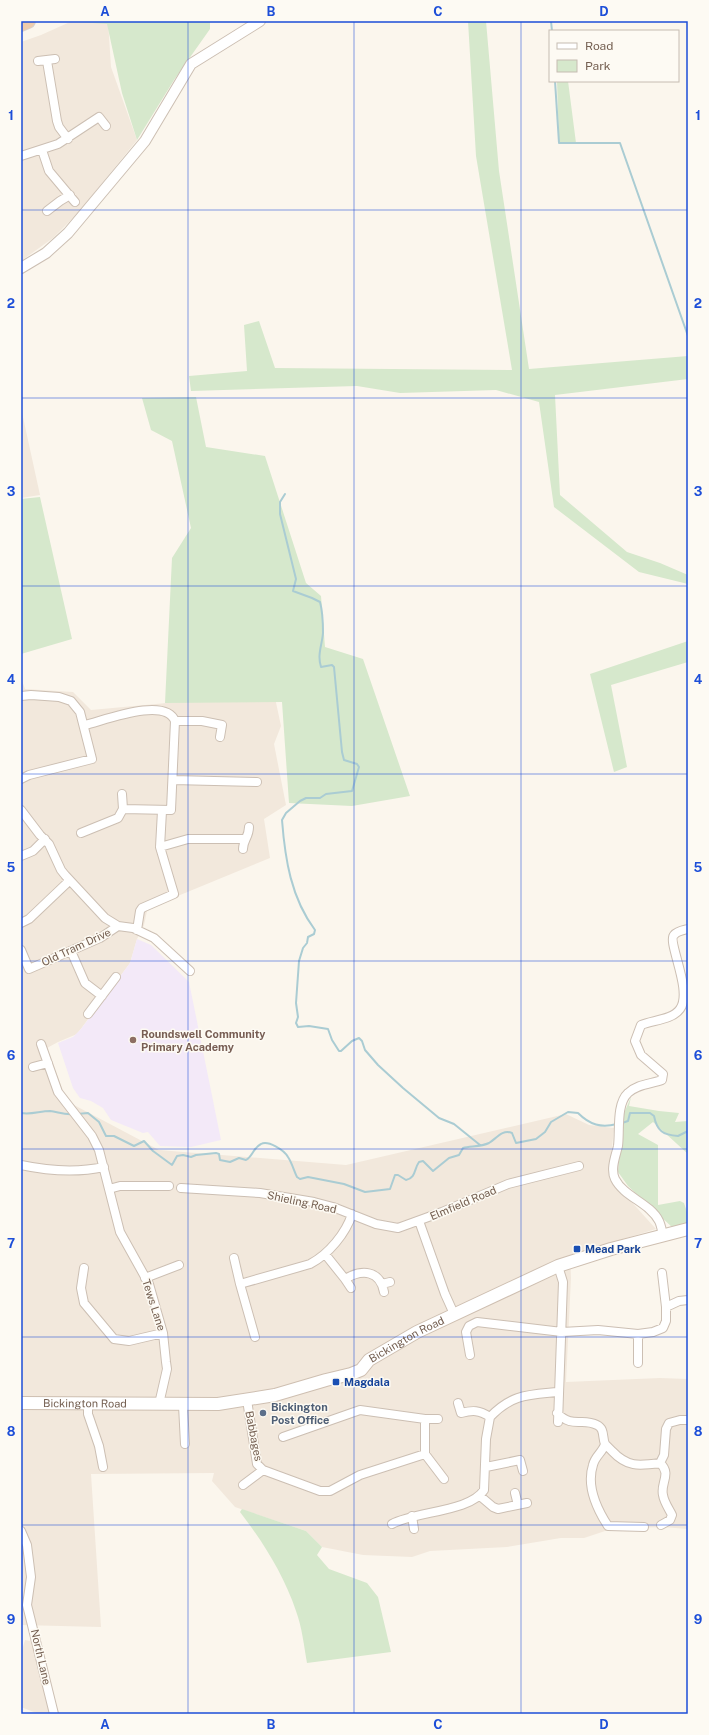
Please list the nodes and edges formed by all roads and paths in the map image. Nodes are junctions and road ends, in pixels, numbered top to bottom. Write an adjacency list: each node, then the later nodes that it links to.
1 (28, 21): 3 (highway)
2 (260, 21): 10 (street)
3 (21, 24)
4 (38, 61): 6 (street)
5 (106, 126): 6 (street)
6 (68, 139): 7 (street)
7 (42, 150): 8 (street); 9 (street)
8 (21, 156)
9 (47, 211)
10 (21, 268)
11 (21, 696): 13 (street)
12 (175, 721): 13 (street); 14 (street); 16 (street)
13 (85, 725): 15 (street)
14 (220, 737)
15 (21, 779)
16 (173, 780): 17 (street); 21 (street)
17 (256, 782)
18 (122, 794): 19 (street)
19 (123, 809): 21 (street); 23 (street)
20 (21, 810): 24 (street)
21 (162, 810): 26 (street)
22 (249, 827): 25 (street)
23 (81, 833)
24 (45, 839): 28 (street); 29 (street)
25 (245, 839): 26 (street); 27 (street)
26 (160, 847): 33 (street)
27 (243, 849)
28 (21, 856)
29 (69, 881): 30 (street); 31 (street)
30 (21, 923)
31 (118, 926): 33 (street); 35 (street, Old Tram Drive)
32 (688, 929): 52 (street)
33 (137, 930): 36 (street)
34 (21, 950): 35 (street, Old Tram Drive)
35 (71, 950): 38 (street)
36 (190, 971)
37 (116, 977): 38 (street)
38 (102, 996): 39 (street)
39 (88, 1014)
40 (41, 1044): 41 (street, Tews Lane)
41 (48, 1063): 42 (street); 45 (street, Tews Lane)
42 (33, 1067)
43 (21, 1165): 45 (street)
44 (582, 1165): 50 (street, Elmfield Road)
45 (104, 1167): 48 (street, Tews Lane)
46 (170, 1186): 48 (street)
47 (181, 1188): 49 (street, Shieling Road)
48 (109, 1189): 59 (street, Tews Lane)
49 (352, 1214): 50 (street, Shieling Road); 53 (street)
50 (419, 1221): 66 (street, Elmfield Road)
51 (688, 1229): 52 (main road, Bickington Road)
52 (663, 1235): 56 (main road, Bickington Road)
53 (325, 1254): 60 (street); 61 (street)
54 (234, 1258): 61 (street)
55 (179, 1265): 59 (street)
56 (558, 1266): 66 (main road, Bickington Road); 67 (street)
57 (84, 1268): 68 (street)
58 (662, 1273): 65 (street)
59 (145, 1278): 68 (street, Tews Lane)
60 (345, 1279): 62 (street); 63 (street)
61 (240, 1284): 70 (street)
62 (385, 1286)
63 (351, 1288)
64 (688, 1300): 65 (street)
65 (666, 1307): 69 (street)
66 (454, 1314): 74 (main road, Bickington Road)
67 (562, 1332): 69 (street); 71 (street); 73 (street)
68 (163, 1333): 78 (street, Tews Lane)
69 (638, 1334): 72 (street)
70 (255, 1337)
71 (470, 1355)
72 (638, 1363)
73 (558, 1392): 80 (street); 81 (street)
74 (247, 1400): 79 (main road, Bickington Road); 93 (street, Babbages)
75 (21, 1403): 77 (main road, Bickington Road)
76 (458, 1403): 81 (street)
77 (88, 1404): 78 (main road, Bickington Road); 92 (street)
78 (159, 1404): 79 (main road, Bickington Road)
79 (183, 1404): 87 (street)
80 (558, 1413): 85 (street); 88 (street)
81 (490, 1417): 91 (street)
82 (425, 1419): 83 (street); 86 (street); 89 (street)
83 (438, 1419)
84 (688, 1420): 90 (street)
85 (558, 1422)
86 (282, 1437)
87 (185, 1444)
88 (605, 1444): 90 (street); 104 (street)
89 (425, 1454): 93 (street, Babbages); 95 (street)
90 (660, 1463): 103 (street)
91 (486, 1467): 94 (street); 98 (street)
92 (103, 1468)
93 (263, 1470): 96 (street, Babbages)
94 (523, 1471)
95 (444, 1480)
96 (242, 1485)
97 (515, 1493): 100 (street)
98 (480, 1496): 100 (street); 101 (street)
99 (527, 1503): 100 (street)
100 (518, 1505)
101 (412, 1516): 102 (street); 105 (street)
102 (392, 1524)
103 (661, 1525)
104 (644, 1527)
105 (414, 1529)
106 (21, 1531): 107 (street, North Lane)
107 (54, 1714)

